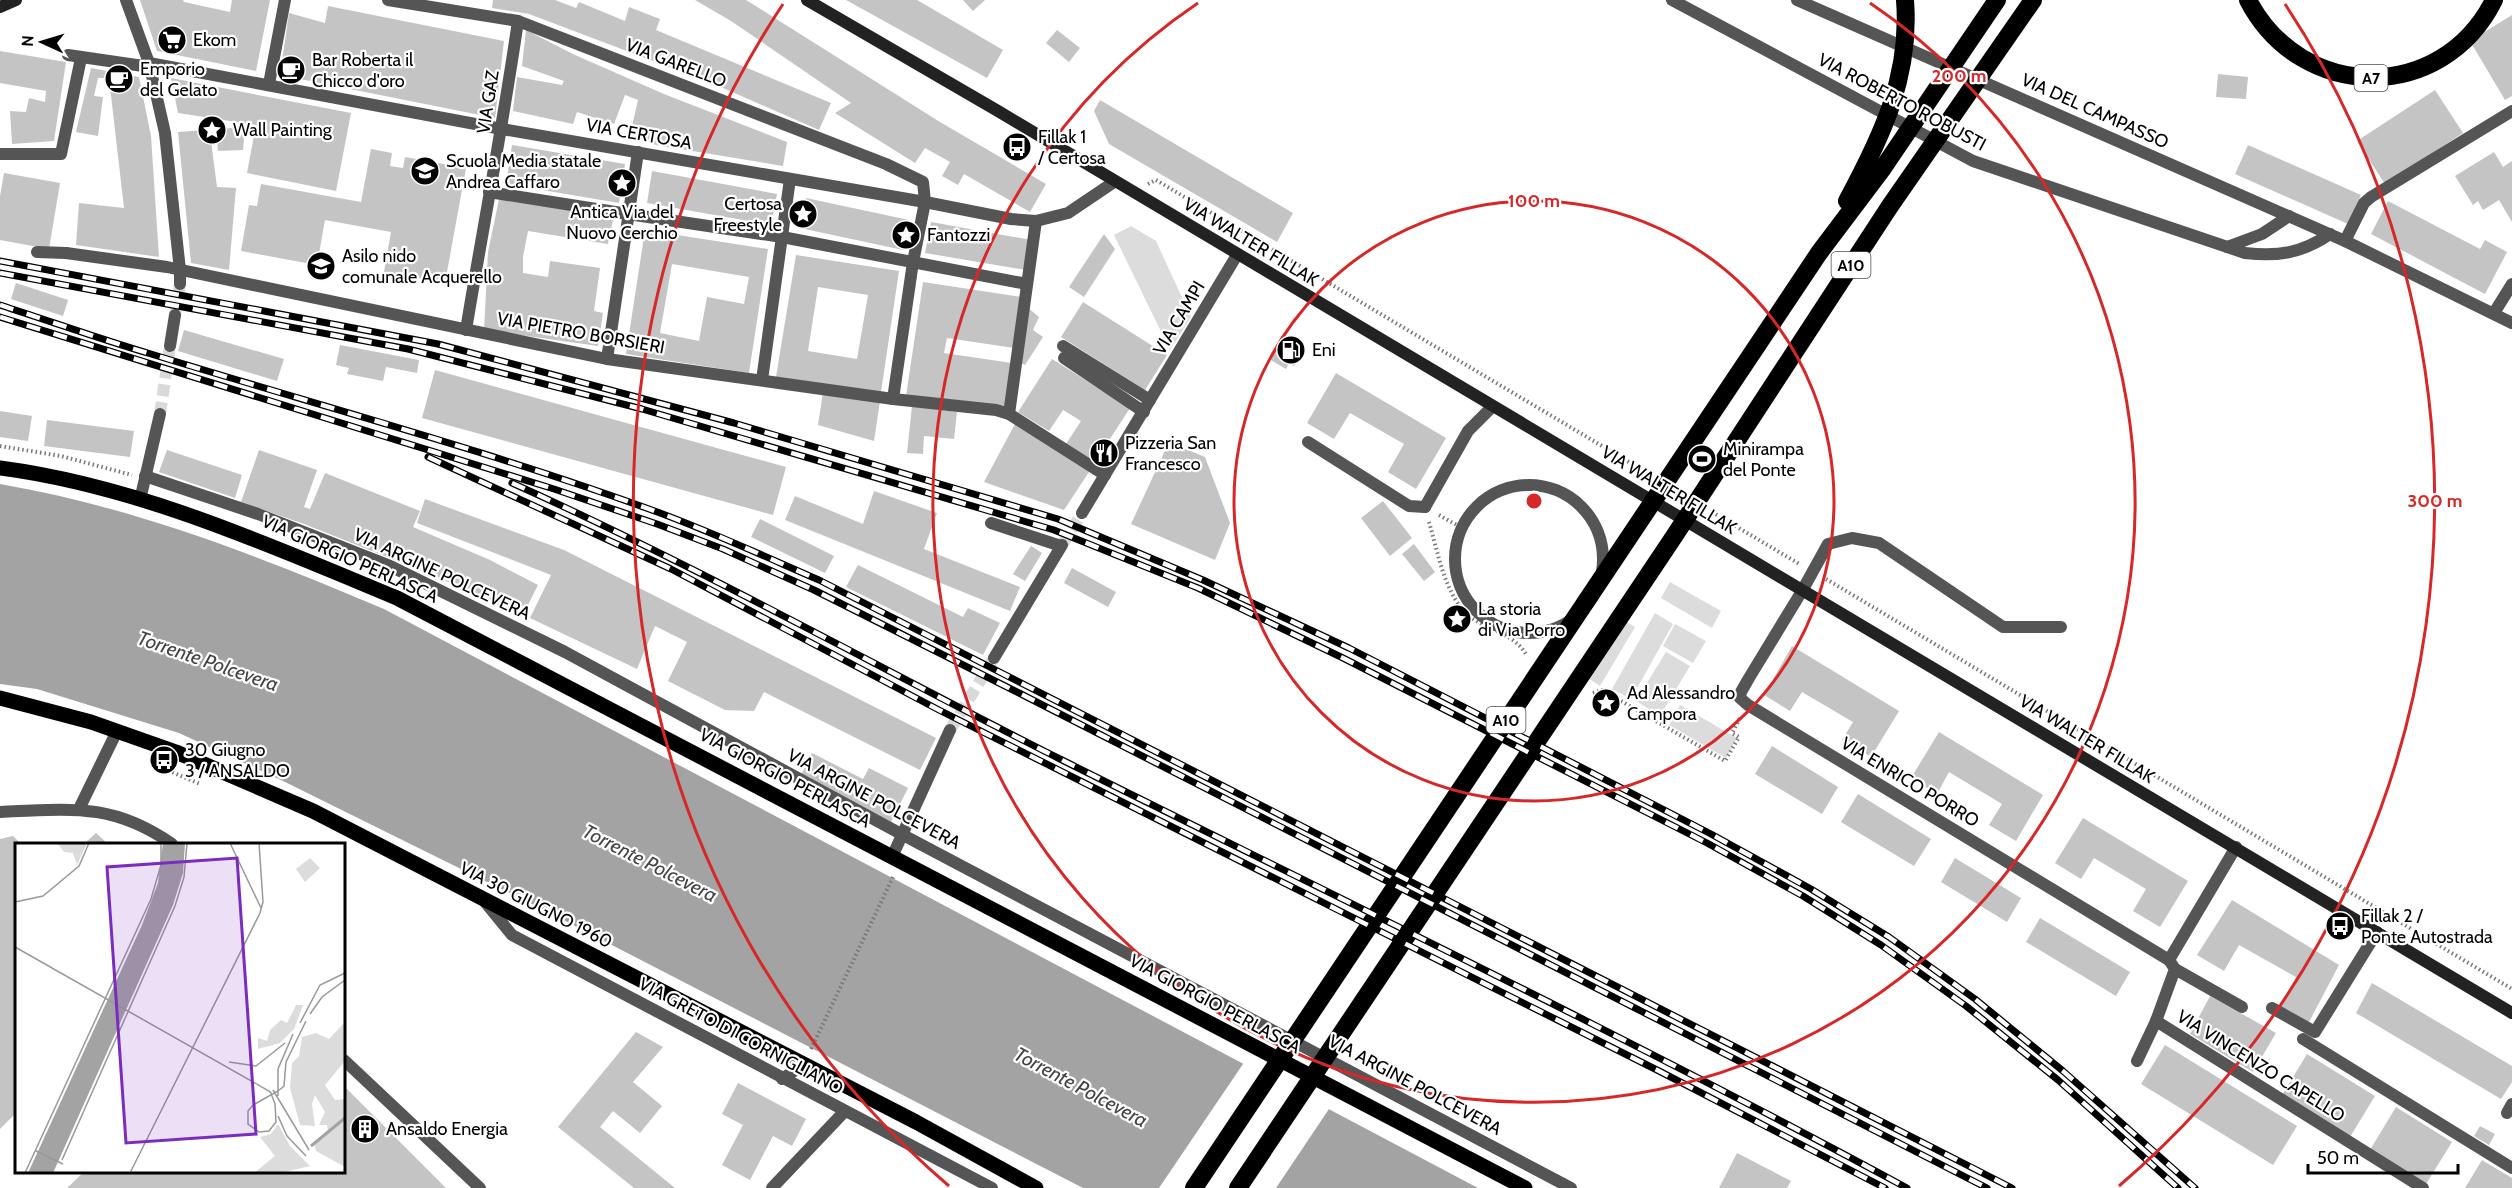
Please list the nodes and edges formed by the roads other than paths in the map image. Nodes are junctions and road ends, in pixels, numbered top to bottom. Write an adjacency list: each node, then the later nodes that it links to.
1 (16, 0): 13 (main road)
2 (126, 0): 15 (street)
3 (285, 0): 16 (street)
4 (388, 0): 14 (street, VIA GARELLO)
5 (807, 0): 22 (main road, VIA WALTER FILLAK)
6 (1672, 0): 31 (street, VIA ROBERTO ROBUSTI)
7 (1797, 0): 26 (street, VIA DEL CAMPASSO)
8 (1905, 0): 33 (highway, A10)
9 (1997, 0): 33 (highway, A10)
10 (2033, 0): 92 (highway, A10)
11 (2248, 0): 12 (highway, A7)
12 (2494, 0)
13 (0, 7)
14 (518, 21): 18 (street, VIA GAZ); 24 (street, VIA GARELLO)
15 (150, 65): 16 (street, VIA CERTOSA); 20 (street, VIA CERTOSA); 36 (street)
16 (269, 84): 18 (street, VIA CERTOSA)
17 (2512, 111): 30 (street)
18 (502, 129): 19 (street, VIA CERTOSA); 23 (street, VIA GAZ)
19 (638, 152): 21 (street, VIA CERTOSA); 25 (street)
20 (0, 154)
21 (790, 179): 24 (street, VIA CERTOSA); 29 (street)
22 (1114, 182): 27 (street, VIA CERTOSA); 34 (main road, VIA WALTER FILLAK)
23 (489, 192): 25 (street); 43 (street, VIA GAZ)
24 (925, 202): 27 (street, VIA CERTOSA); 35 (street)
25 (628, 214): 29 (street); 45 (street)
26 (2289, 216): 28 (street, VIA DEL CAMPASSO); 31 (street)
27 (1036, 221): 38 (street)
28 (2330, 234): 30 (street, VIA DEL CAMPASSO); 31 (street, VIA ROBERTO ROBUSTI)
29 (782, 237): 35 (street); 46 (street)
30 (2345, 241): 40 (street, VIA DEL CAMPASSO)
31 (2228, 247)
32 (37, 252): 36 (street, VIA PIETRO BORSIERI)
33 (1819, 253): 91 (highway, A10)
34 (1238, 255): 48 (street, VIA CAMPI); 49 (main road, VIA WALTER FILLAK)
35 (913, 262): 38 (street); 47 (street)
36 (180, 270): 37 (street); 43 (street, VIA PIETRO BORSIERI)
37 (180, 284)
38 (1027, 284): 52 (street)
39 (2512, 285): 40 (street)
40 (2494, 313): 42 (street, VIA DEL CAMPASSO)
41 (176, 315): 44 (street)
42 (2512, 323)
43 (466, 330): 45 (street, VIA PIETRO BORSIERI)
44 (170, 346)
45 (607, 359): 46 (street, VIA PIETRO BORSIERI)
46 (762, 380): 47 (street, VIA PIETRO BORSIERI)
47 (893, 399): 52 (street, VIA PIETRO BORSIERI)
48 (1150, 400): 50 (street, VIA CAMPI); 50 (street)
49 (1492, 407): 53 (street); 61 (main road, VIA WALTER FILLAK)
50 (1143, 412): 55 (street, VIA CAMPI)
51 (160, 414): 56 (street)
52 (1010, 414): 55 (street, VIA PIETRO BORSIERI)
53 (1308, 442)
54 (0, 468): 57 (main road, VIA GIORGIO PERLASCA)
55 (1105, 475): 58 (street, VIA CAMPI)
56 (145, 476): 57 (street); 69 (street, VIA ARGINE POLCEVERA)
57 (140, 500): 72 (main road, VIA GIORGIO PERLASCA)
58 (1082, 513)
59 (991, 523): 63 (street)
60 (1462, 528): 60 (street)
61 (1802, 591): 62 (street); 71 (main road, VIA WALTER FILLAK); 75 (street, VIA ENRICO PORRO)
62 (2061, 627)
63 (994, 658)
64 (0, 698): 66 (main road, VIA 30 GIUGNO 1960)
65 (950, 730): 69 (street)
66 (117, 731): 67 (street); 73 (main road, VIA 30 GIUGNO 1960)
67 (79, 809): 68 (street); 70 (street)
68 (0, 812)
69 (903, 835): 72 (street); 94 (street, VIA ARGINE POLCEVERA)
70 (171, 843)
71 (2236, 848): 74 (main road, VIA WALTER FILLAK); 75 (street, VIA VINCENZO CAPELLO)
72 (892, 857): 93 (main road, VIA GIORGIO PERLASCA)
73 (484, 901): 81 (main road, VIA 30 GIUGNO 1960); 84 (street, VIA GRETO DI CORNIGLIANO)
74 (2377, 932): 77 (street); 78 (main road, VIA WALTER FILLAK)
75 (2172, 965): 76 (street); 79 (street, VIA VINCENZO CAPELLO)
76 (2242, 1007)
77 (2272, 1008)
78 (2512, 1013)
79 (2156, 1021): 83 (street); 95 (street, VIA VINCENZO CAPELLO)
80 (2303, 1039): 86 (street)
81 (806, 1058): 84 (street); 90 (main road, VIA 30 GIUGNO 1960)
82 (345, 1061): 87 (street)
83 (2137, 1061)
84 (782, 1079): 85 (street, VIA GRETO DI CORNIGLIANO)
85 (844, 1112): 88 (street); 89 (street, VIA GRETO DI CORNIGLIANO)
86 (2512, 1168)
87 (480, 1188)
88 (772, 1188)
89 (993, 1188)
90 (1036, 1188)
91 (1194, 1188)
92 (1238, 1188)
93 (1526, 1188)
94 (1571, 1188)
95 (2423, 1188)

